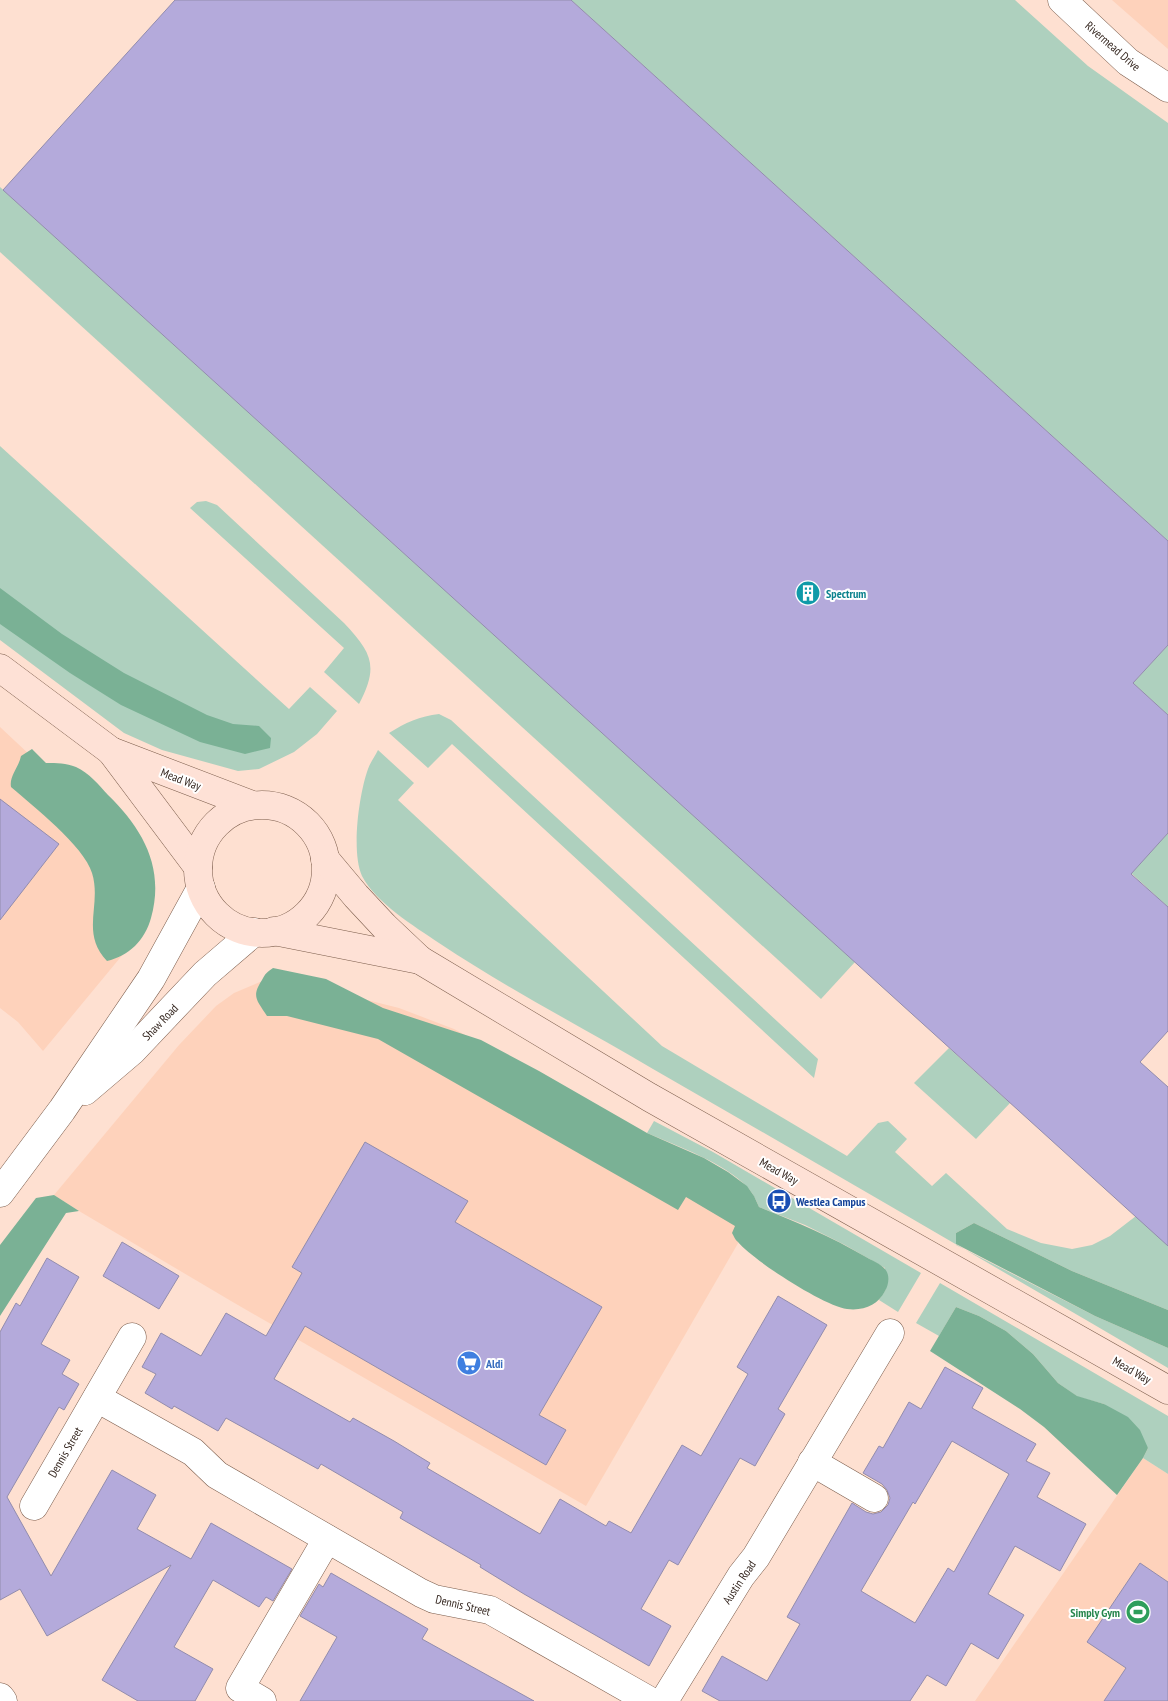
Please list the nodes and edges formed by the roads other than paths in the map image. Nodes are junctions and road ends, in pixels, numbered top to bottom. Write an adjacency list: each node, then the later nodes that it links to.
1 (1062, 0): 2 (street, Rivermead Drive)
2 (1168, 88)
3 (0, 668): 4 (main road, Mead Way)
4 (111, 751): 5 (main road, Mead Way); 7 (main road, Mead Way)
5 (252, 805): 6 (main road); 7 (main road)
6 (325, 859): 8 (main road); 9 (main road, Mead Way)
7 (199, 878): 8 (main road); 10 (street, Shaw Road)
8 (264, 932): 9 (main road, Mead Way); 10 (street, Shaw Road)
9 (420, 960): 14 (main road, Mead Way)
10 (62, 1110): 11 (street, Shaw Road)
11 (0, 1193)
12 (890, 1333): 16 (street, Austin Road)
13 (132, 1337): 15 (street, Dennis Street)
14 (1168, 1390)
15 (97, 1398): 18 (street, Dennis Street); 19 (street, Dennis Street)
16 (812, 1462): 17 (street); 24 (street, Austin Road)
17 (874, 1498)
18 (34, 1506)
19 (327, 1539): 21 (street); 23 (street, Dennis Street)
20 (0, 1697): 22 (street)
21 (245, 1697)
22 (3, 1701)
23 (650, 1701)
24 (664, 1701)

